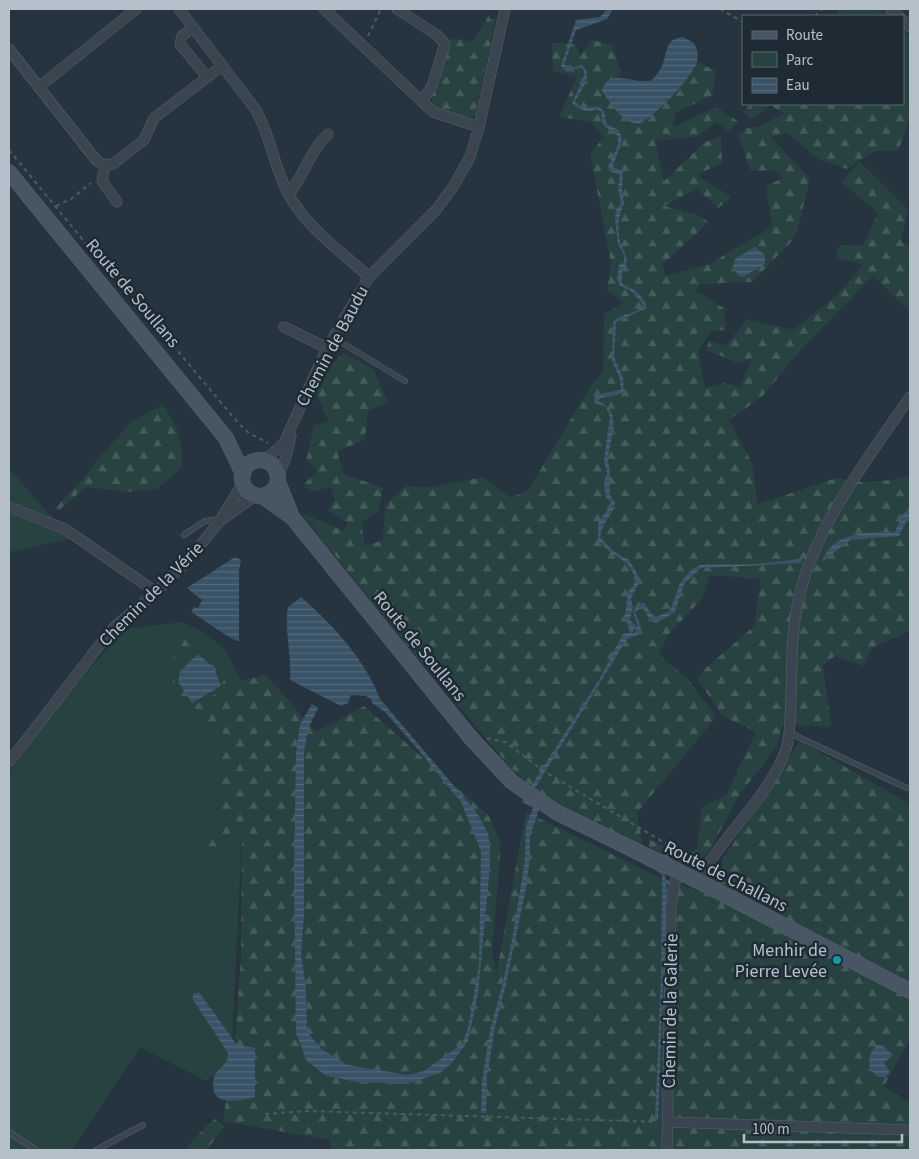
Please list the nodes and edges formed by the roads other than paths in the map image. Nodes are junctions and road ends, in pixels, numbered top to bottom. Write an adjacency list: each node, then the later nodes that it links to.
1 (136, 9): 10 (street)
2 (180, 9): 6 (street)
3 (324, 9): 11 (street)
4 (398, 9): 11 (street)
5 (505, 9): 12 (street, Chemin de Baudu)
6 (193, 27): 8 (street); 9 (street)
7 (9, 49): 10 (street)
8 (222, 66): 9 (street); 16 (street)
9 (207, 77): 14 (street)
10 (39, 87): 14 (street)
11 (422, 102): 12 (street)
12 (480, 127): 18 (street, Chemin de Baudu)
13 (328, 134): 16 (street)
14 (105, 165): 17 (street)
15 (9, 172): 25 (main road, Route de Soullans)
16 (289, 194): 18 (street)
17 (117, 202)
18 (369, 277): 20 (street, Chemin de Baudu)
19 (284, 327): 21 (street)
20 (333, 337): 21 (street, Chemin de Baudu); 22 (lane)
21 (327, 348): 24 (street, Chemin de Baudu)
22 (405, 381)
23 (910, 397): 35 (street)
24 (293, 425): 26 (street, Chemin de Baudu); 28 (street, Chemin de Baudu)
25 (226, 438): 26 (main road, Route de Soullans); 27 (main road, Route de Soullans)
26 (262, 460): 27 (main road); 28 (main road)
27 (243, 478): 29 (main road); 32 (street, Chemin de la Vérie)
28 (278, 479): 29 (main road); 31 (main road, Route de Soullans)
29 (258, 496): 31 (main road, Route de Soullans); 32 (street, Chemin de la Vérie)
30 (9, 507): 34 (street)
31 (292, 517): 38 (main road, Route de Soullans)
32 (220, 521): 33 (lane); 34 (street, Chemin de la Vérie)
33 (184, 535)
34 (156, 592): 36 (street, Chemin de la Vérie)
35 (790, 733): 37 (lane); 40 (street)
36 (9, 762)
37 (907, 788)
38 (526, 793): 39 (main road, Route de Challans)
39 (677, 872): 40 (main road, Route de Challans); 42 (street, Chemin de la Galerie)
40 (701, 874): 41 (main road, Route de Challans)
41 (910, 991)
42 (668, 1122): 44 (street); 48 (street, Chemin de la Galerie)
43 (143, 1125): 47 (lane)
44 (910, 1130)
45 (9, 1132): 46 (lane)
46 (36, 1150)
47 (96, 1150)
48 (667, 1150)

